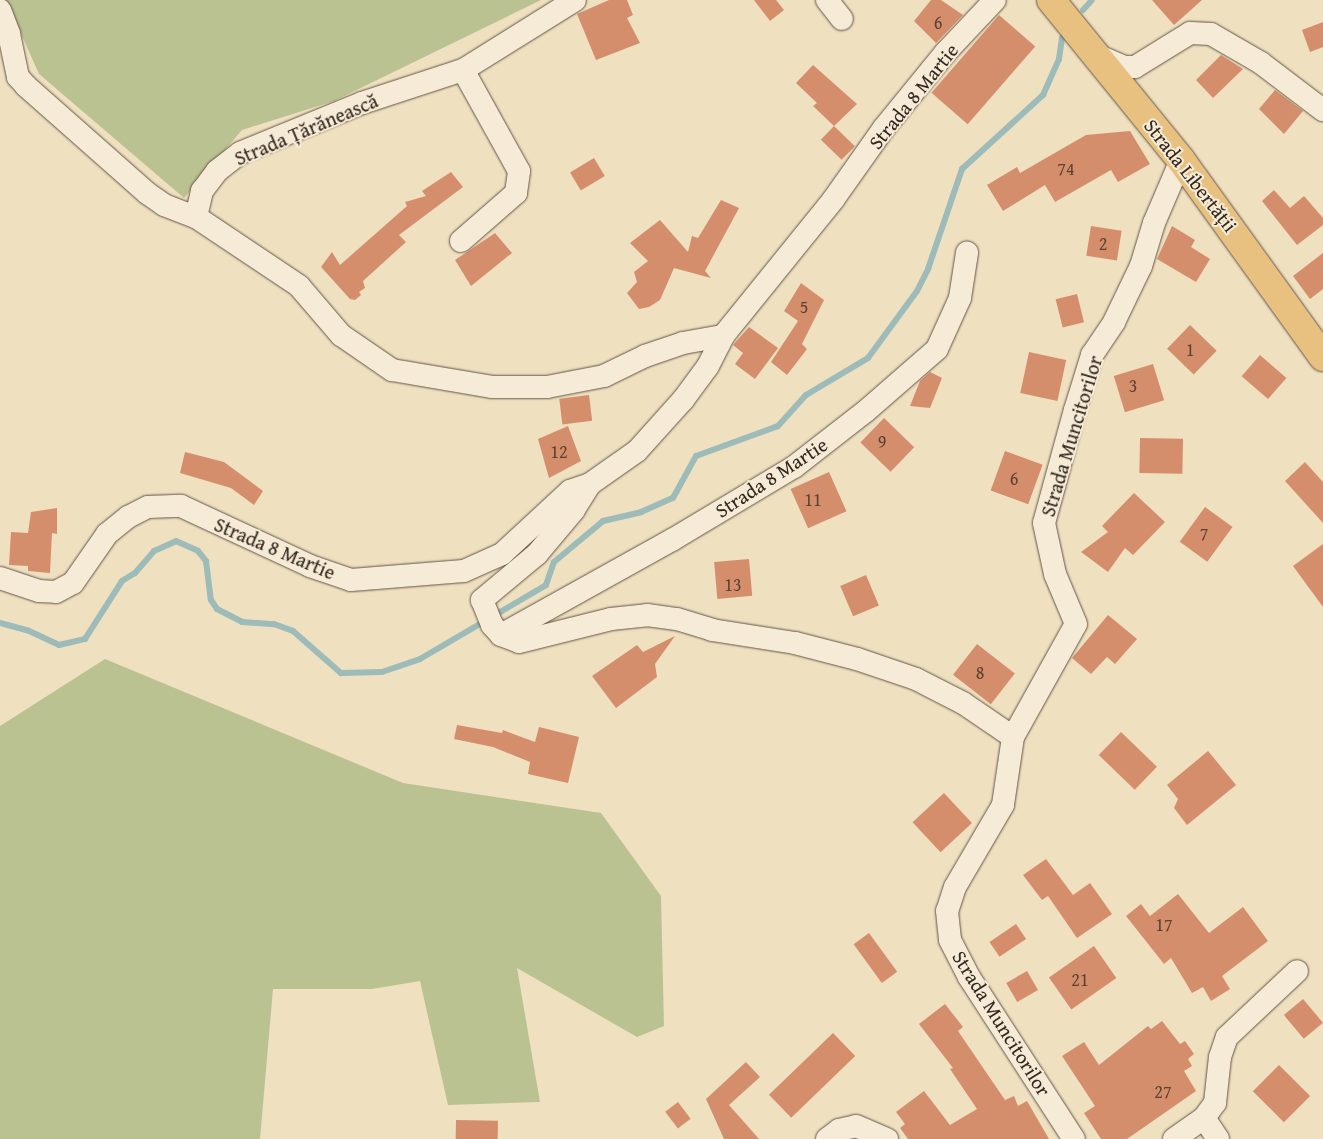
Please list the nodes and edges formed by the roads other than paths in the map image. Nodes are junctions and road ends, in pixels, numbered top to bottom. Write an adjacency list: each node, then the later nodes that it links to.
1 (575, 0): 8 (street, Strada Țărănească)
2 (827, 0): 6 (street)
3 (995, 0): 15 (street, Strada 8 Martie)
4 (1051, 0): 7 (highway, Strada Libertății)
5 (0, 10): 9 (street)
6 (842, 19)
7 (1093, 53): 10 (street); 11 (highway, Strada Libertății)
8 (463, 70): 12 (street, Strada Țărănească); 13 (street)
9 (9, 75): 12 (street)
10 (1323, 110)
11 (1181, 160): 16 (highway, Strada Libertății); 20 (street, Strada Muncitorilor)
12 (196, 217): 15 (street)
13 (461, 241)
14 (968, 253): 19 (street, Strada 8 Martie)
15 (723, 336): 17 (street, Strada 8 Martie)
16 (1323, 356)
17 (590, 484): 18 (street, Strada 8 Martie); 19 (street, Strada 8 Martie)
18 (0, 578)
19 (492, 623): 20 (street)
20 (1012, 737): 25 (street, Strada Muncitorilor)
21 (1297, 971): 22 (street)
22 (1204, 1118): 26 (street); 27 (street)
23 (827, 1139): 24 (street)
24 (887, 1139)
25 (1074, 1139)
26 (1174, 1139)
27 (1218, 1139)

